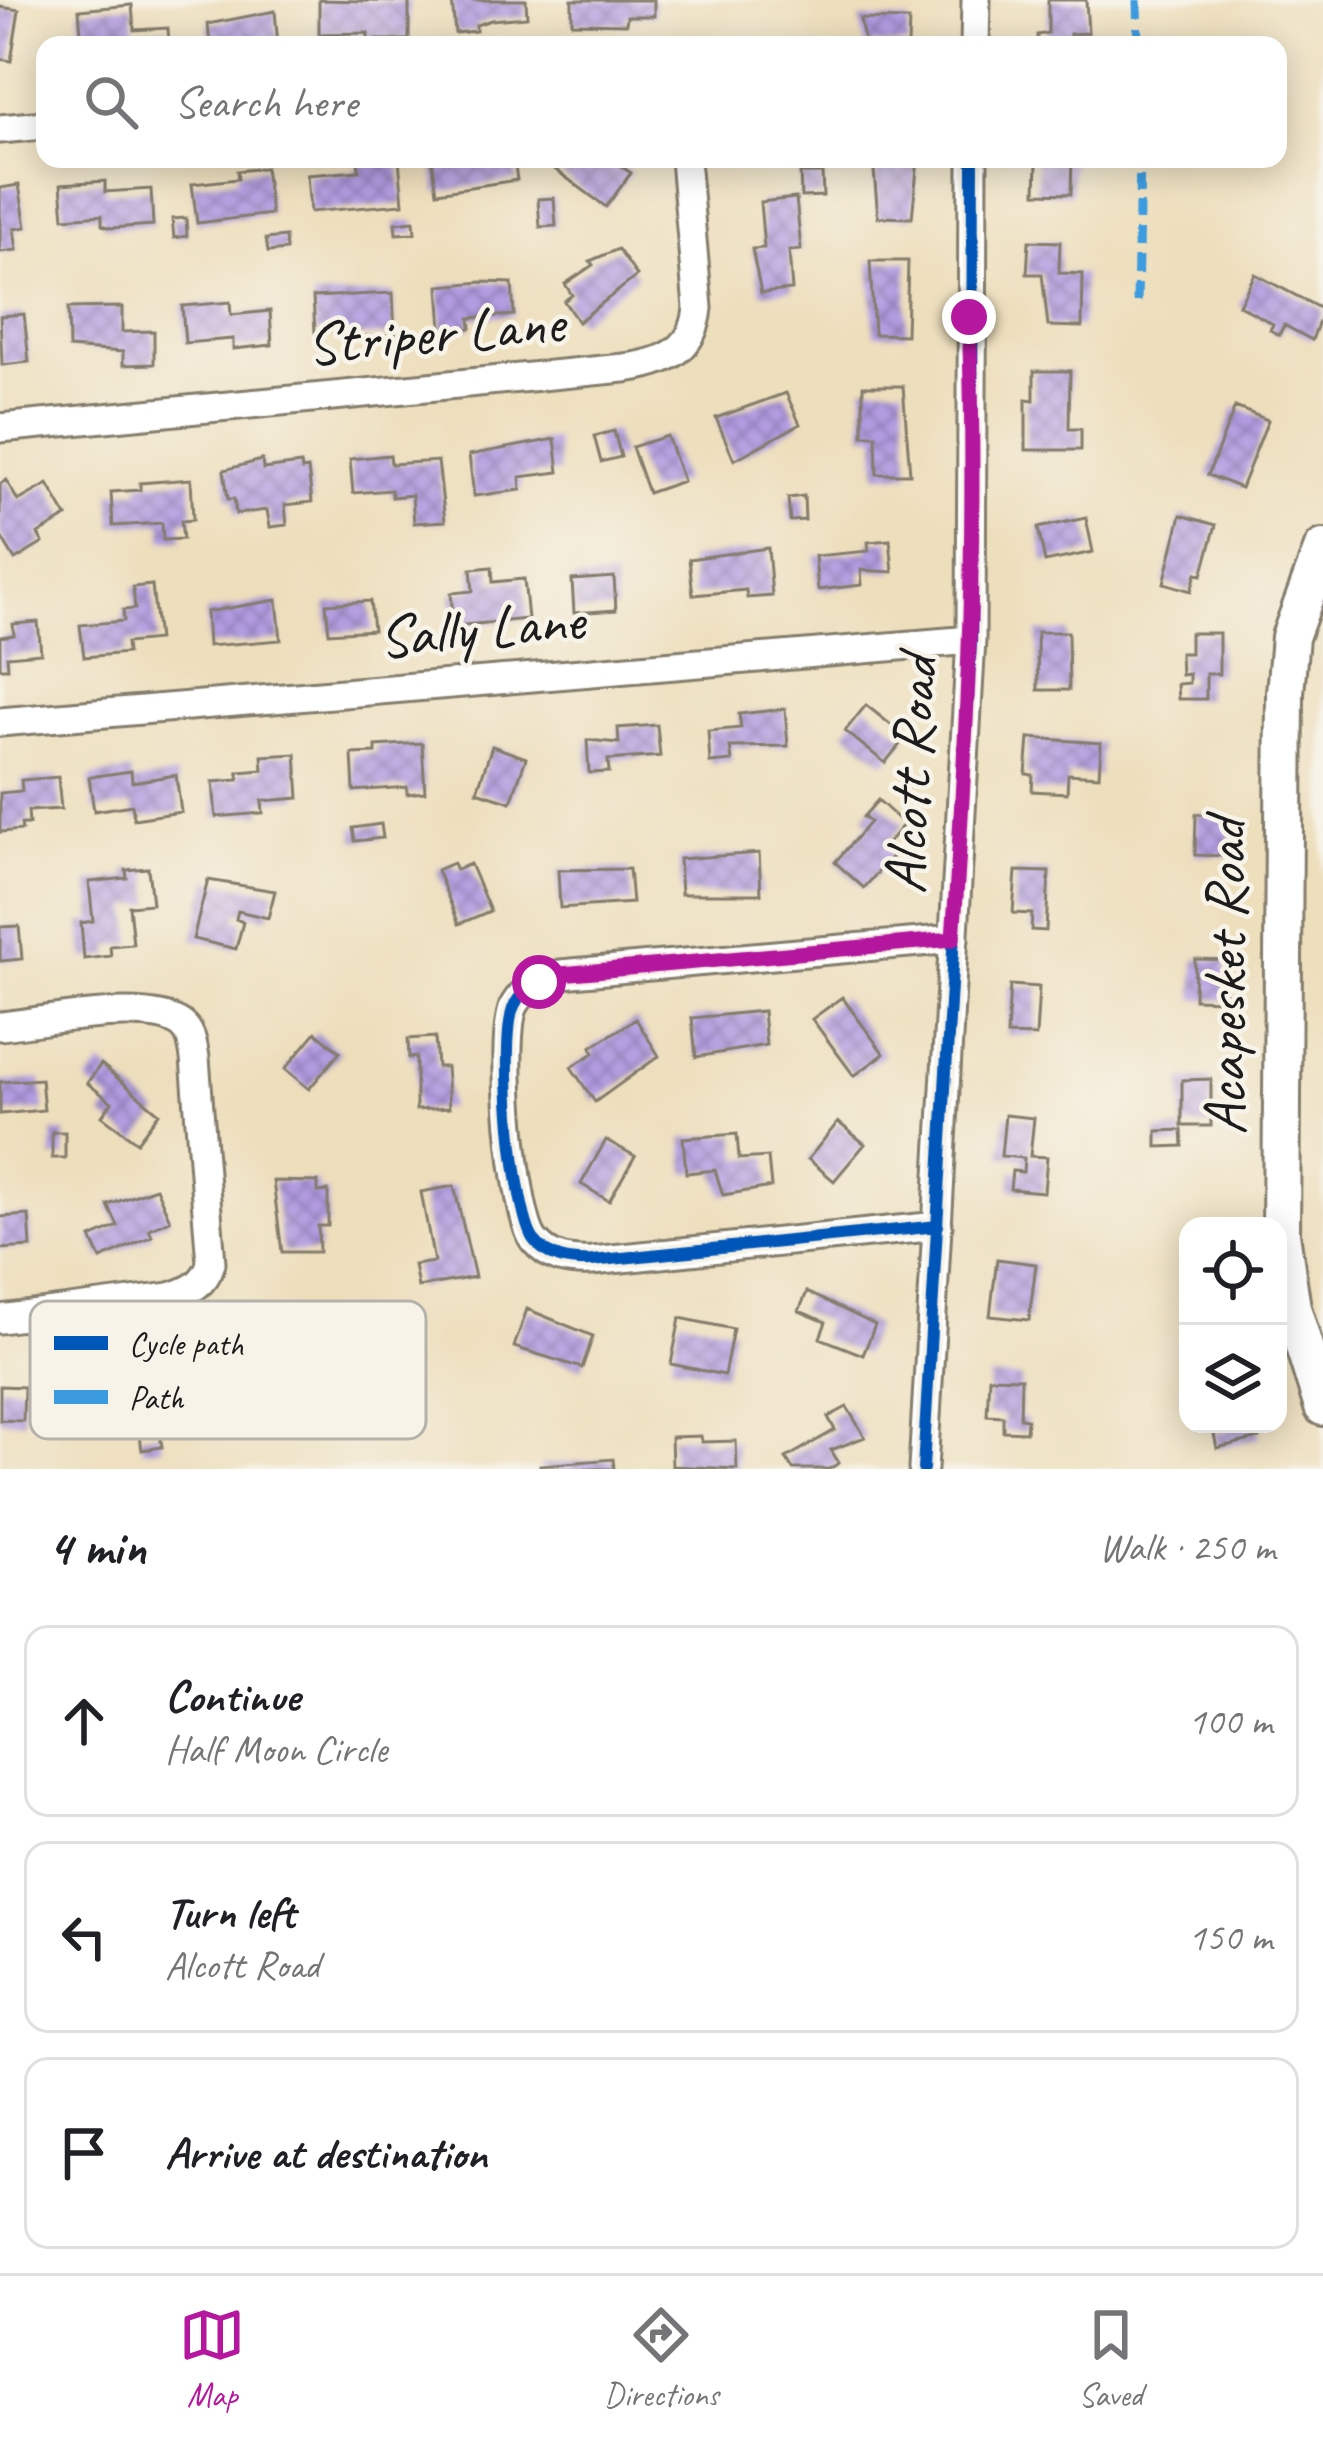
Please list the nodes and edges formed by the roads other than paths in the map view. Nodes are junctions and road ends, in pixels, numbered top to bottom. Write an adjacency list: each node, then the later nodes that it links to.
1 (976, 0): 2 (street)
2 (976, 36)
3 (36, 126): 4 (street)
4 (0, 129)
5 (686, 168): 7 (street, Striper Lane)
6 (973, 168): 9 (street, Alcott Road)
7 (0, 428)
8 (1323, 548): 17 (main road, Acapesket Road)
9 (971, 640): 10 (street, Sally Lane); 11 (street, Alcott Road)
10 (0, 722)
11 (953, 939): 13 (street, Alcott Road); 13 (street)
12 (0, 1026): 14 (street)
13 (938, 1226): 18 (street, Alcott Road)
14 (139, 1301)
15 (30, 1315): 16 (street)
16 (0, 1319)
17 (1323, 1407)
18 (923, 1469)

